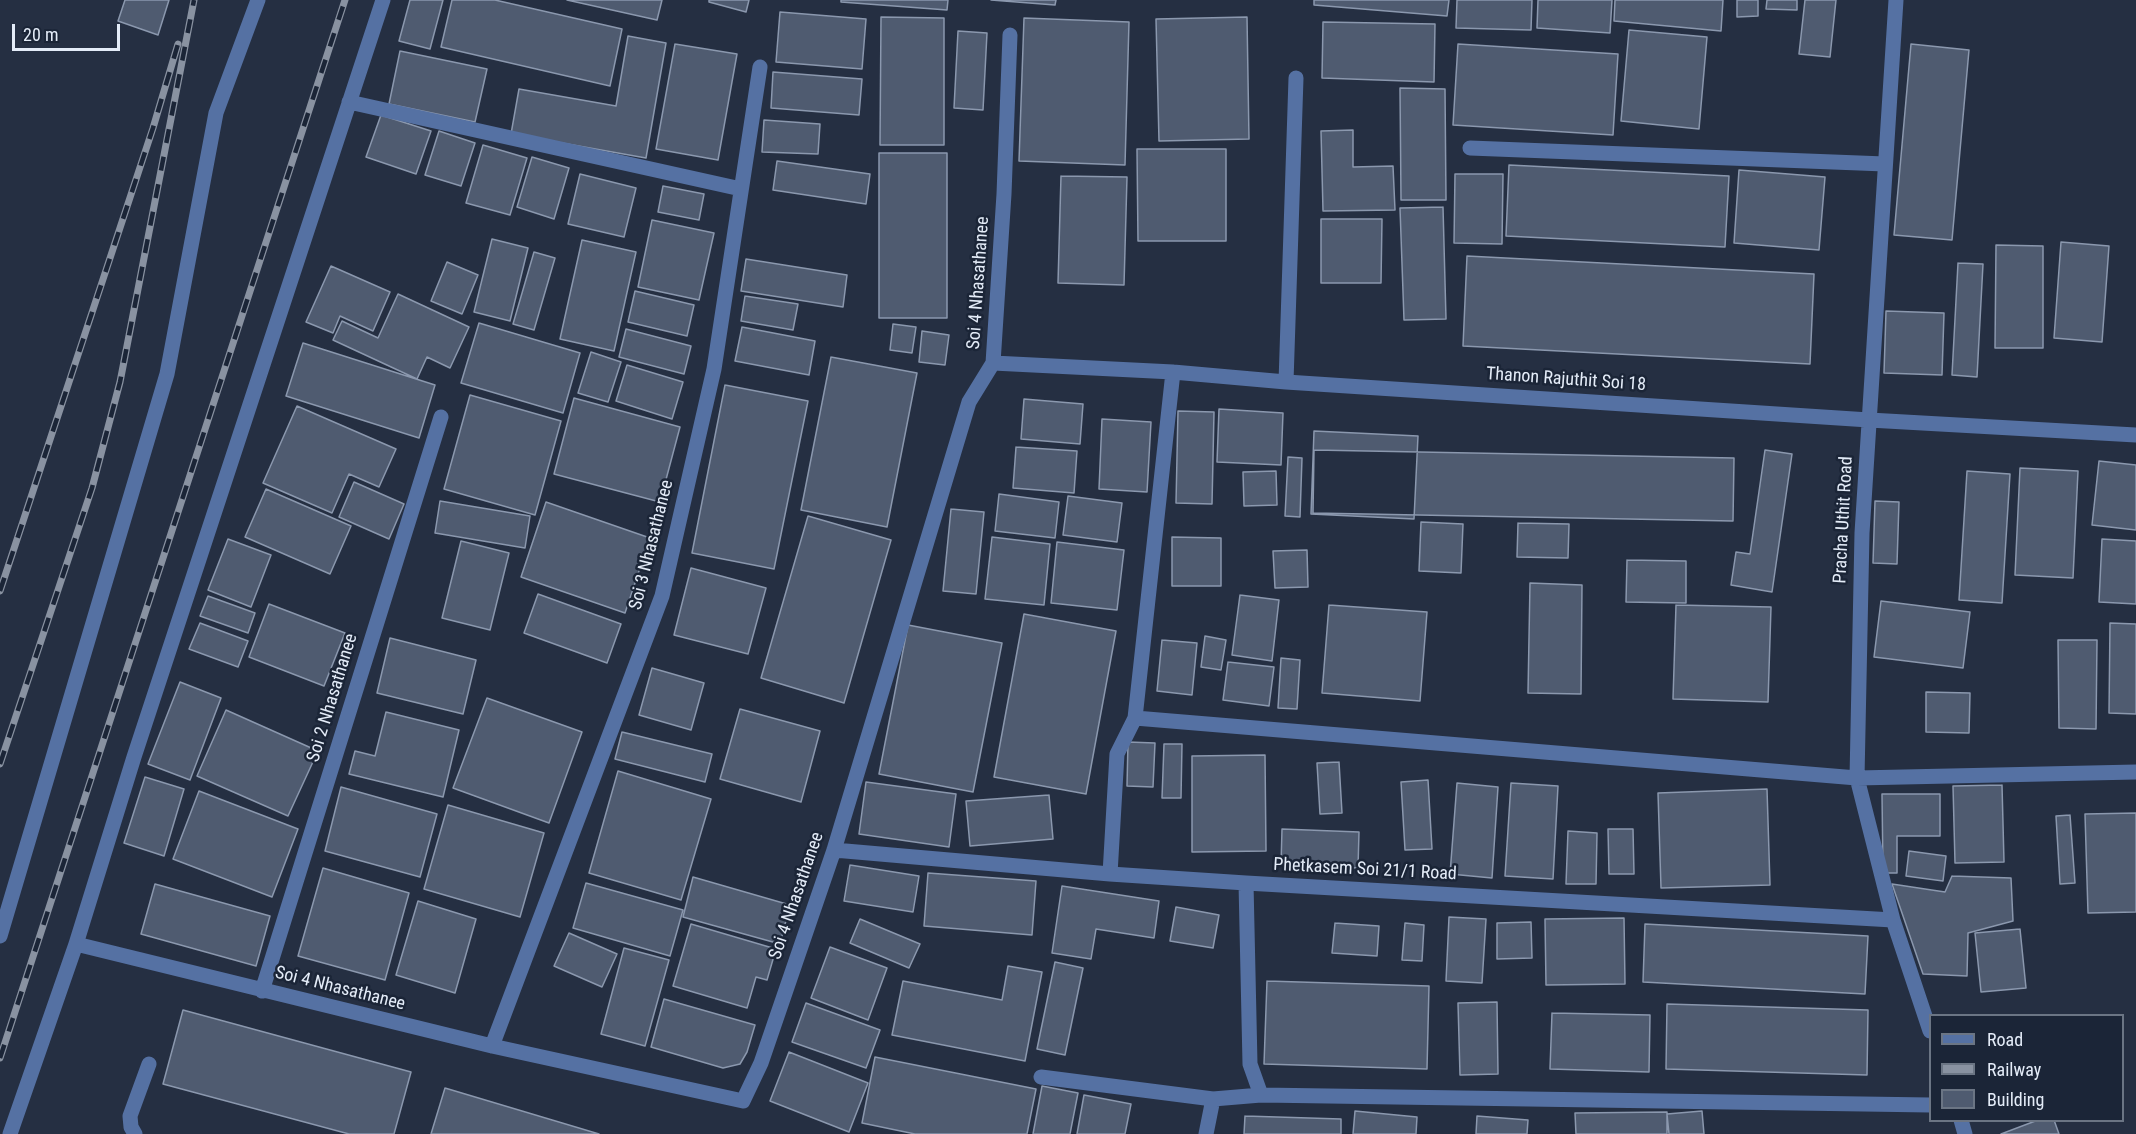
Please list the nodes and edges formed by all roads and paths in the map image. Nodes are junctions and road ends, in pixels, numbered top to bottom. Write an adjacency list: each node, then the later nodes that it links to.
1 (258, 0): 24 (street)
2 (383, 0): 7 (street)
3 (1896, 0): 9 (street, Pracha Uthit Road)
4 (1010, 35): 11 (street, Soi 4 Nhasathanee)
5 (760, 67): 10 (street, Soi 3 Nhasathanee)
6 (1296, 78): 13 (street)
7 (349, 102): 10 (street); 25 (street)
8 (1470, 148): 9 (street)
9 (1885, 164): 15 (street, Pracha Uthit Road)
10 (741, 189): 28 (street, Soi 3 Nhasathanee)
11 (993, 363): 12 (street, Thanon Rajuthit Soi 18); 20 (street, Soi 4 Nhasathanee)
12 (1173, 372): 13 (street, Thanon Rajuthit Soi 18); 17 (street)
13 (1286, 382): 15 (street, Thanon Rajuthit Soi 18)
14 (441, 417): 26 (street, Soi 2 Nhasathanee)
15 (1869, 420): 16 (street, Thanon Rajuthit Soi 18); 19 (street, Pracha Uthit Road)
16 (2136, 435)
17 (1135, 718): 19 (street); 21 (street)
18 (2136, 772): 19 (street)
19 (1857, 778): 23 (street, Pracha Uthit Road)
20 (834, 850): 21 (street, Phetkasem Soi 21/1 Road); 28 (street, Soi 4 Nhasathanee)
21 (1110, 874): 22 (street, Phetkasem Soi 21/1 Road)
22 (1246, 883): 23 (street, Phetkasem Soi 21/1 Road); 31 (street)
23 (1893, 920): 27 (street, Pracha Uthit Road)
24 (0, 936)
25 (76, 944): 26 (street, Soi 4 Nhasathanee); 34 (street)
26 (262, 990): 28 (street, Soi 4 Nhasathanee)
27 (1929, 1028)
28 (492, 1046)
29 (148, 1064): 35 (street)
30 (1041, 1077): 32 (street)
31 (1261, 1095): 32 (street); 33 (street)
32 (1213, 1099): 36 (street)
33 (1929, 1105)
34 (10, 1134)
35 (135, 1134)
36 (1206, 1134)

